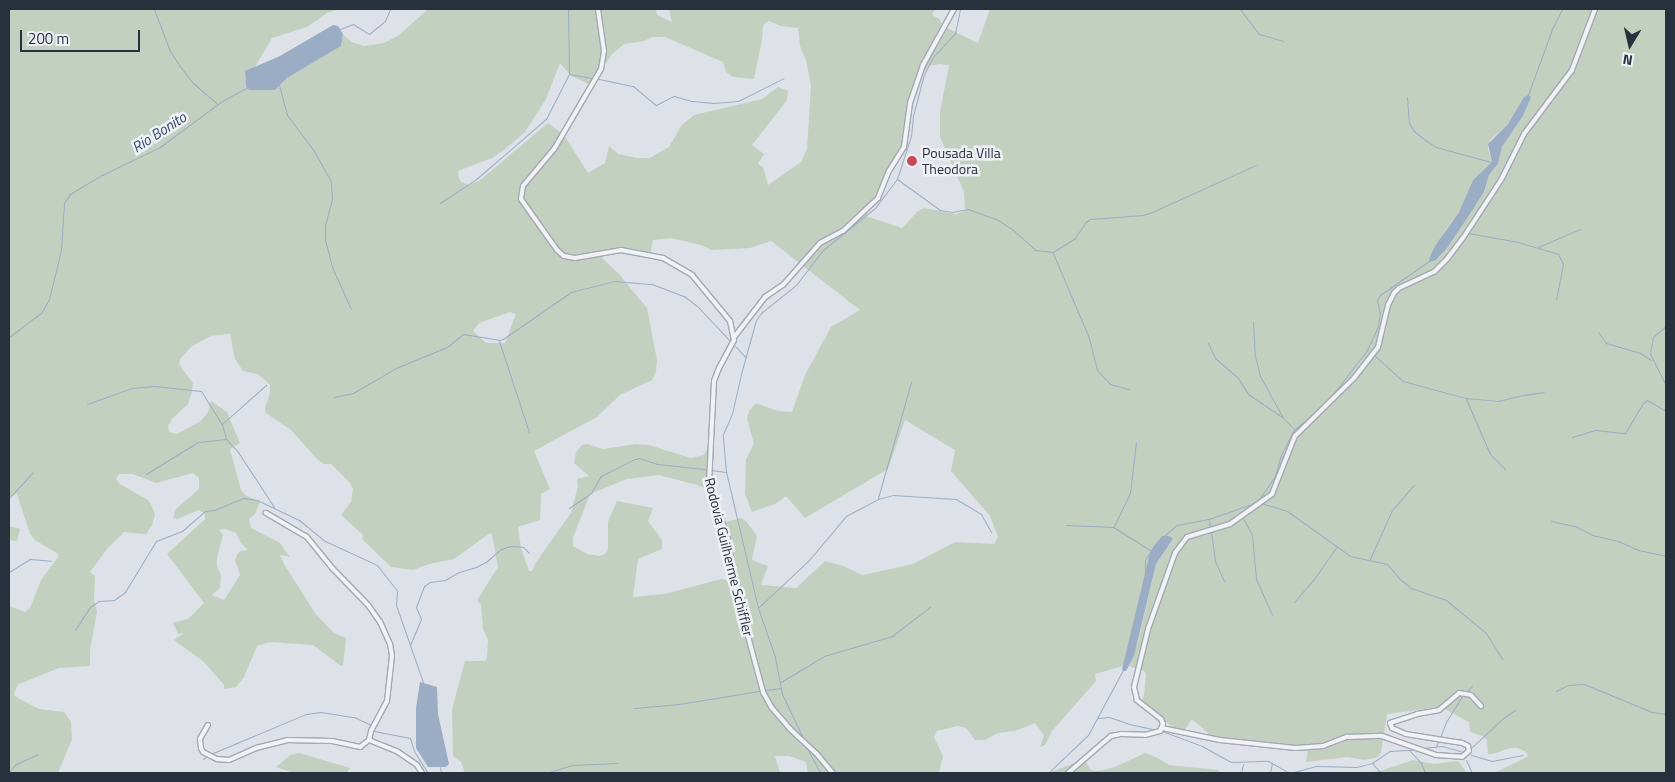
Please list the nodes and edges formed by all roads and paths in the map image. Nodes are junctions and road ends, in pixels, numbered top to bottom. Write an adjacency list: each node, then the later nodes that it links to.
1 (598, 9): 4 (street)
2 (954, 9): 4 (street, Rodovia Guilherme Schiffler)
3 (1595, 9): 8 (street)
4 (734, 336): 11 (street, Rodovia Guilherme Schiffler)
5 (266, 513): 9 (street)
6 (1482, 706): 8 (street)
7 (208, 725): 9 (street)
8 (1162, 728): 12 (street)
9 (369, 740): 10 (street)
10 (422, 773)
11 (832, 773)
12 (1068, 773)

